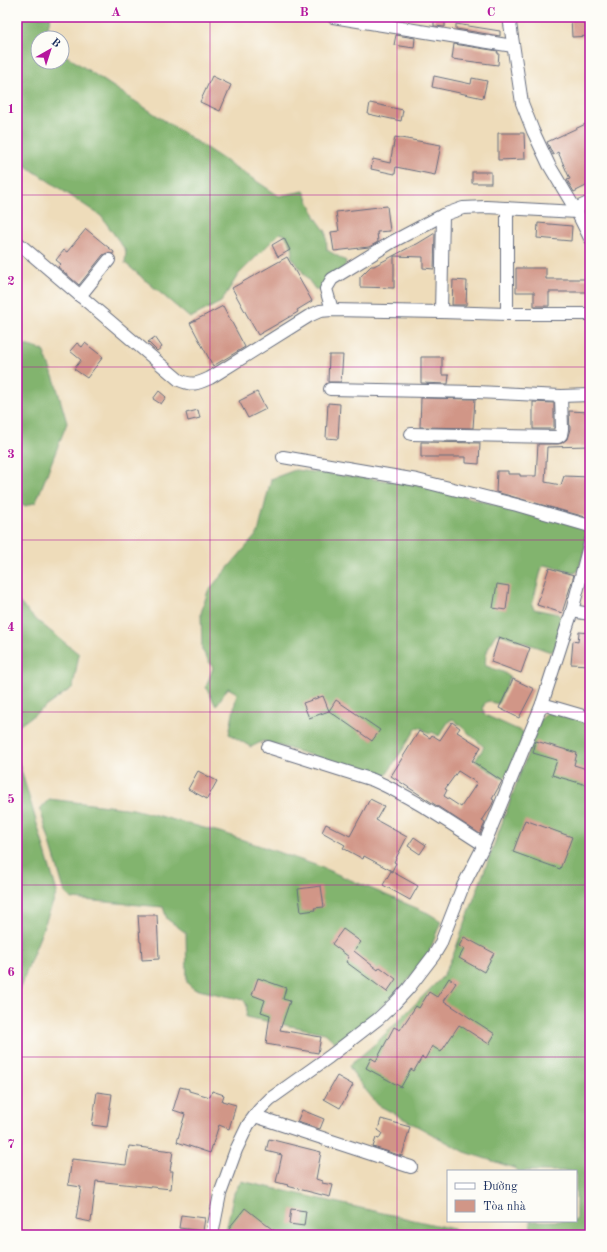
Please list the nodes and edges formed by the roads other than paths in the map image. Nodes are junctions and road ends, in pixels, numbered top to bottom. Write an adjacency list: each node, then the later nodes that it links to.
1 (333, 17): 3 (street)
2 (509, 17): 3 (street)
3 (513, 46): 6 (street)
4 (590, 202): 6 (street)
5 (507, 208): 6 (street); 7 (street); 14 (street)
6 (576, 211): 8 (street)
7 (443, 215): 12 (street); 13 (street)
8 (590, 238)
9 (17, 242): 11 (street)
10 (109, 260): 11 (street)
11 (80, 296): 12 (street)
12 (332, 310): 13 (street)
13 (441, 312): 14 (street)
14 (507, 314): 15 (street)
15 (590, 314)
16 (330, 389): 17 (street)
17 (561, 396): 18 (street); 19 (street)
18 (590, 396)
19 (411, 434)
20 (283, 457): 21 (street)
21 (590, 526)
22 (590, 542): 23 (street)
23 (572, 611): 24 (street); 25 (street)
24 (590, 614)
25 (542, 704): 26 (street); 28 (street)
26 (590, 718)
27 (268, 747): 28 (street)
28 (484, 845): 29 (street)
29 (254, 1116): 30 (street); 31 (street)
30 (411, 1167)
31 (212, 1235)

